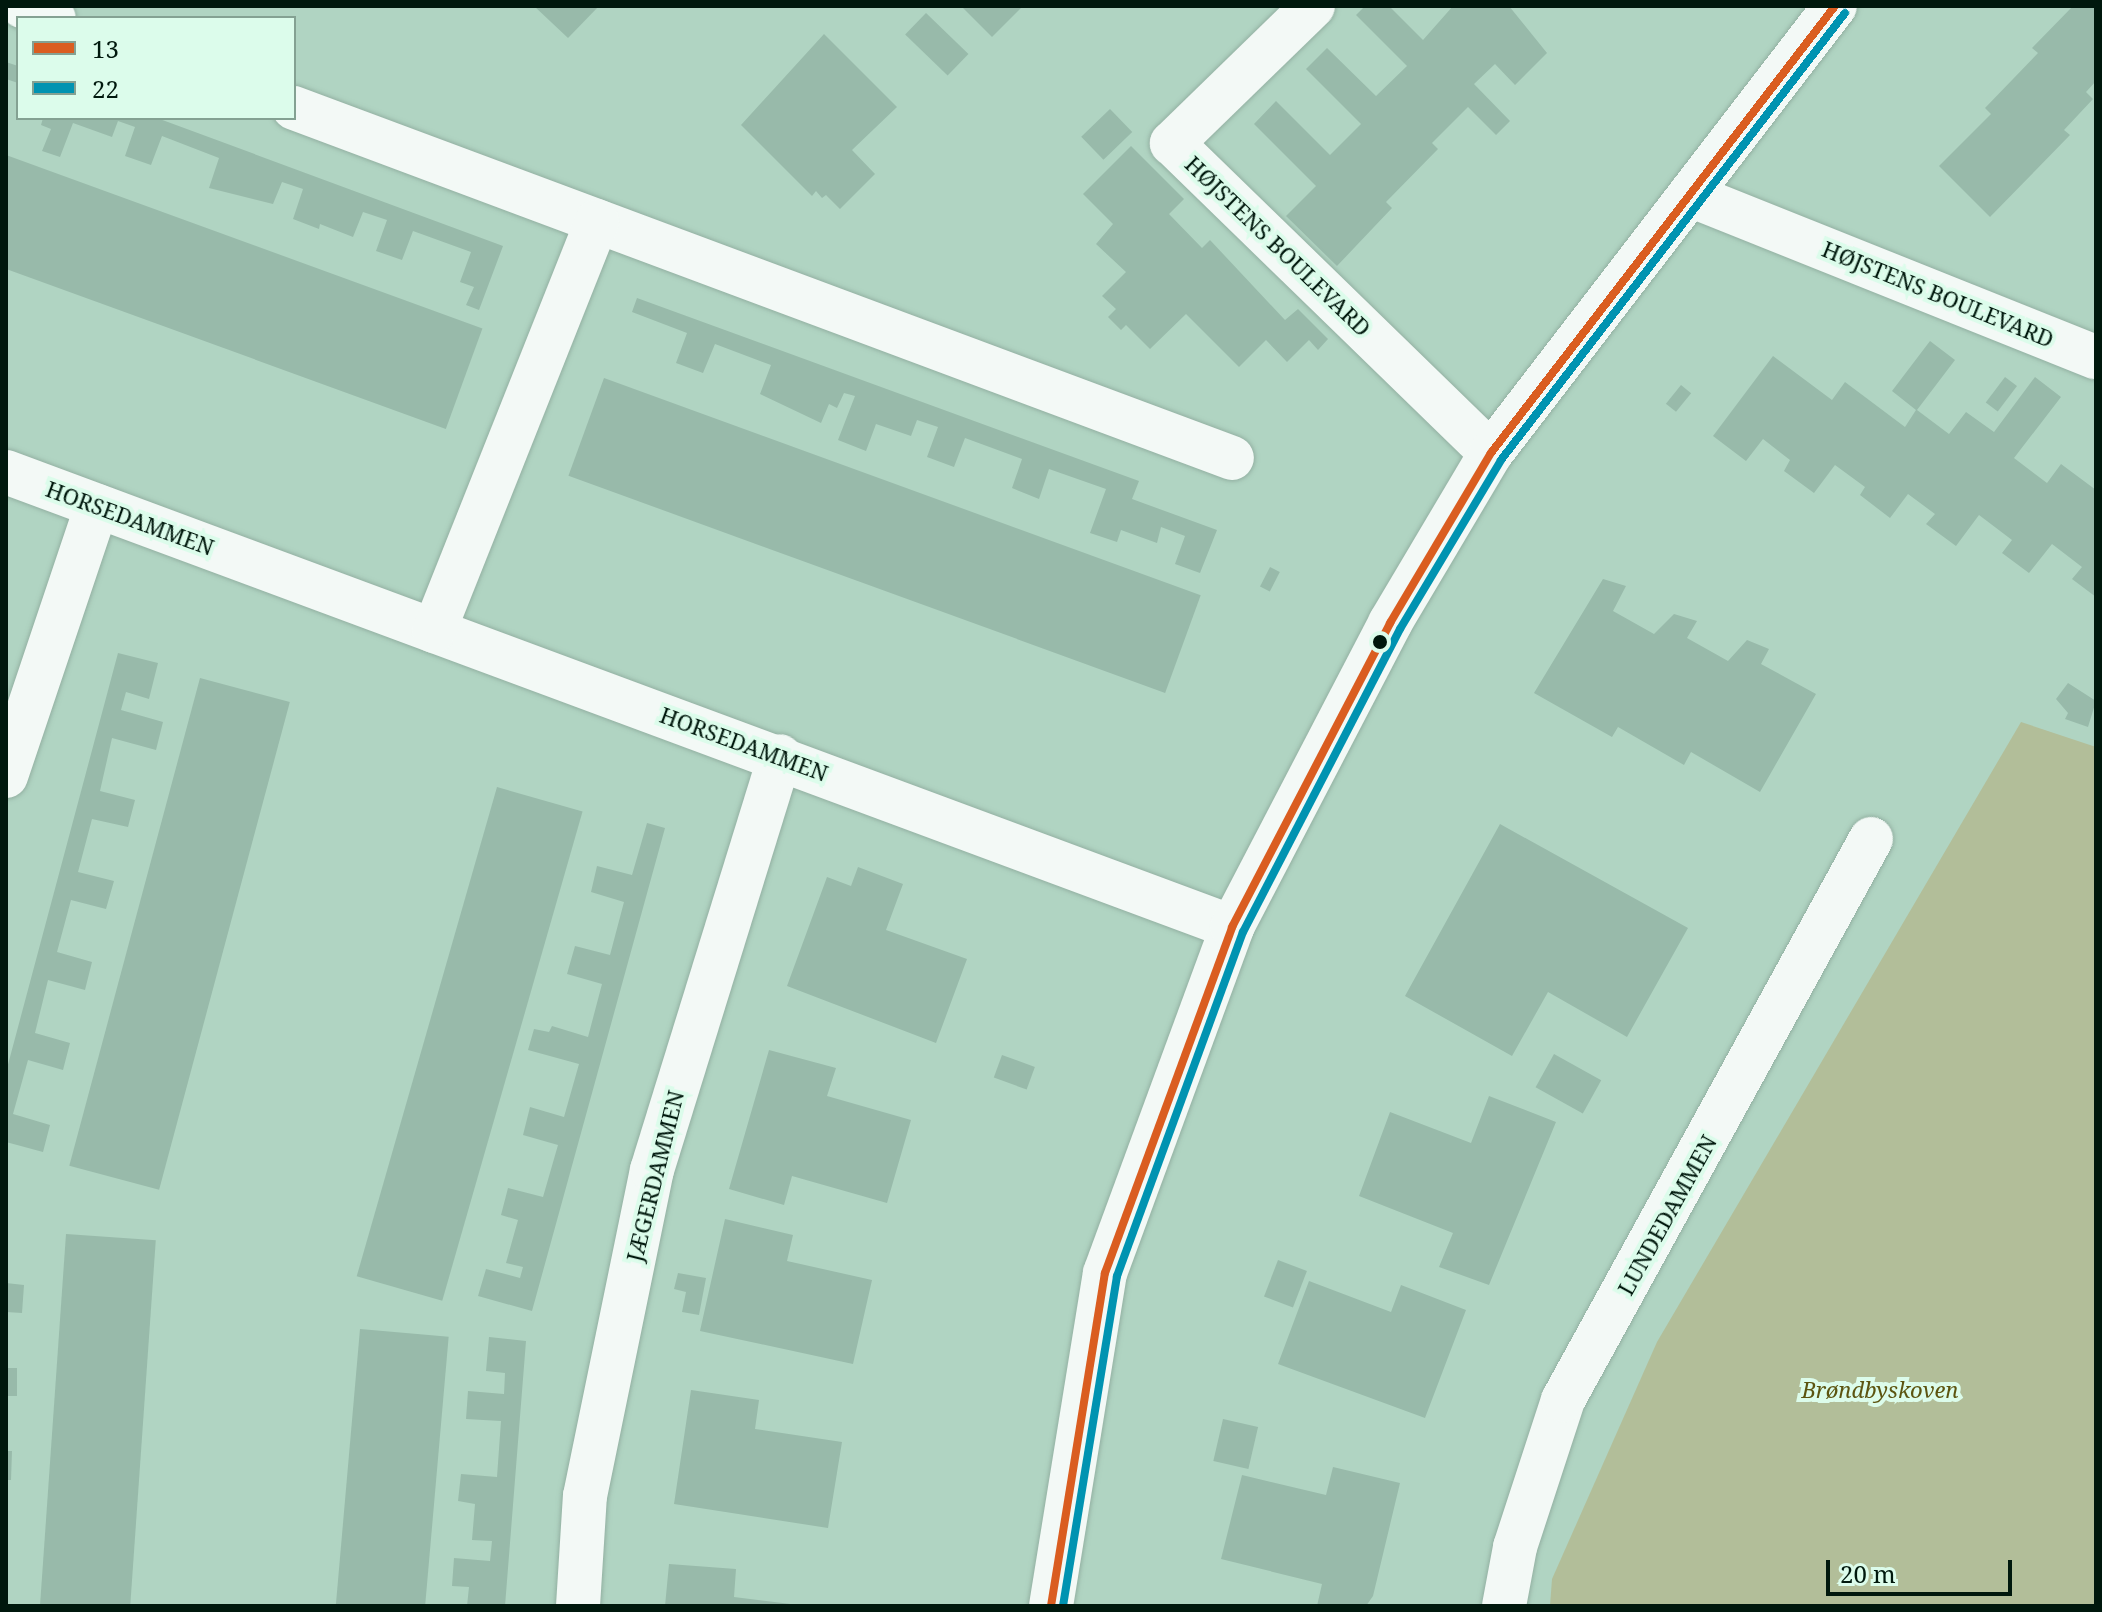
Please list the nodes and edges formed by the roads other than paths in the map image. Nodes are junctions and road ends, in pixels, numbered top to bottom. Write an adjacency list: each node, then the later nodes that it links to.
1 (22, 6): 4 (street)
2 (1313, 6): 9 (street, HØJSTENS BOULEVARD)
3 (1835, 6): 6 (street)
4 (49, 16)
5 (296, 109): 7 (street)
6 (1690, 195): 8 (street, HØJSTENS BOULEVARD); 9 (street)
7 (597, 221): 10 (street); 13 (street)
8 (2096, 357)
9 (1491, 453): 17 (street)
10 (1232, 458)
11 (6, 472): 12 (street, HORSEDAMMEN)
12 (97, 506): 13 (street, HORSEDAMMEN); 15 (street)
13 (434, 631): 14 (street, HORSEDAMMEN)
14 (780, 756): 17 (street, HORSEDAMMEN); 18 (street, JÆGERDAMMEN)
15 (6, 776)
16 (1871, 839): 20 (street, LUNDEDAMMEN)
17 (1232, 927): 19 (street)
18 (578, 1606)
19 (1051, 1606)
20 (1504, 1606)

